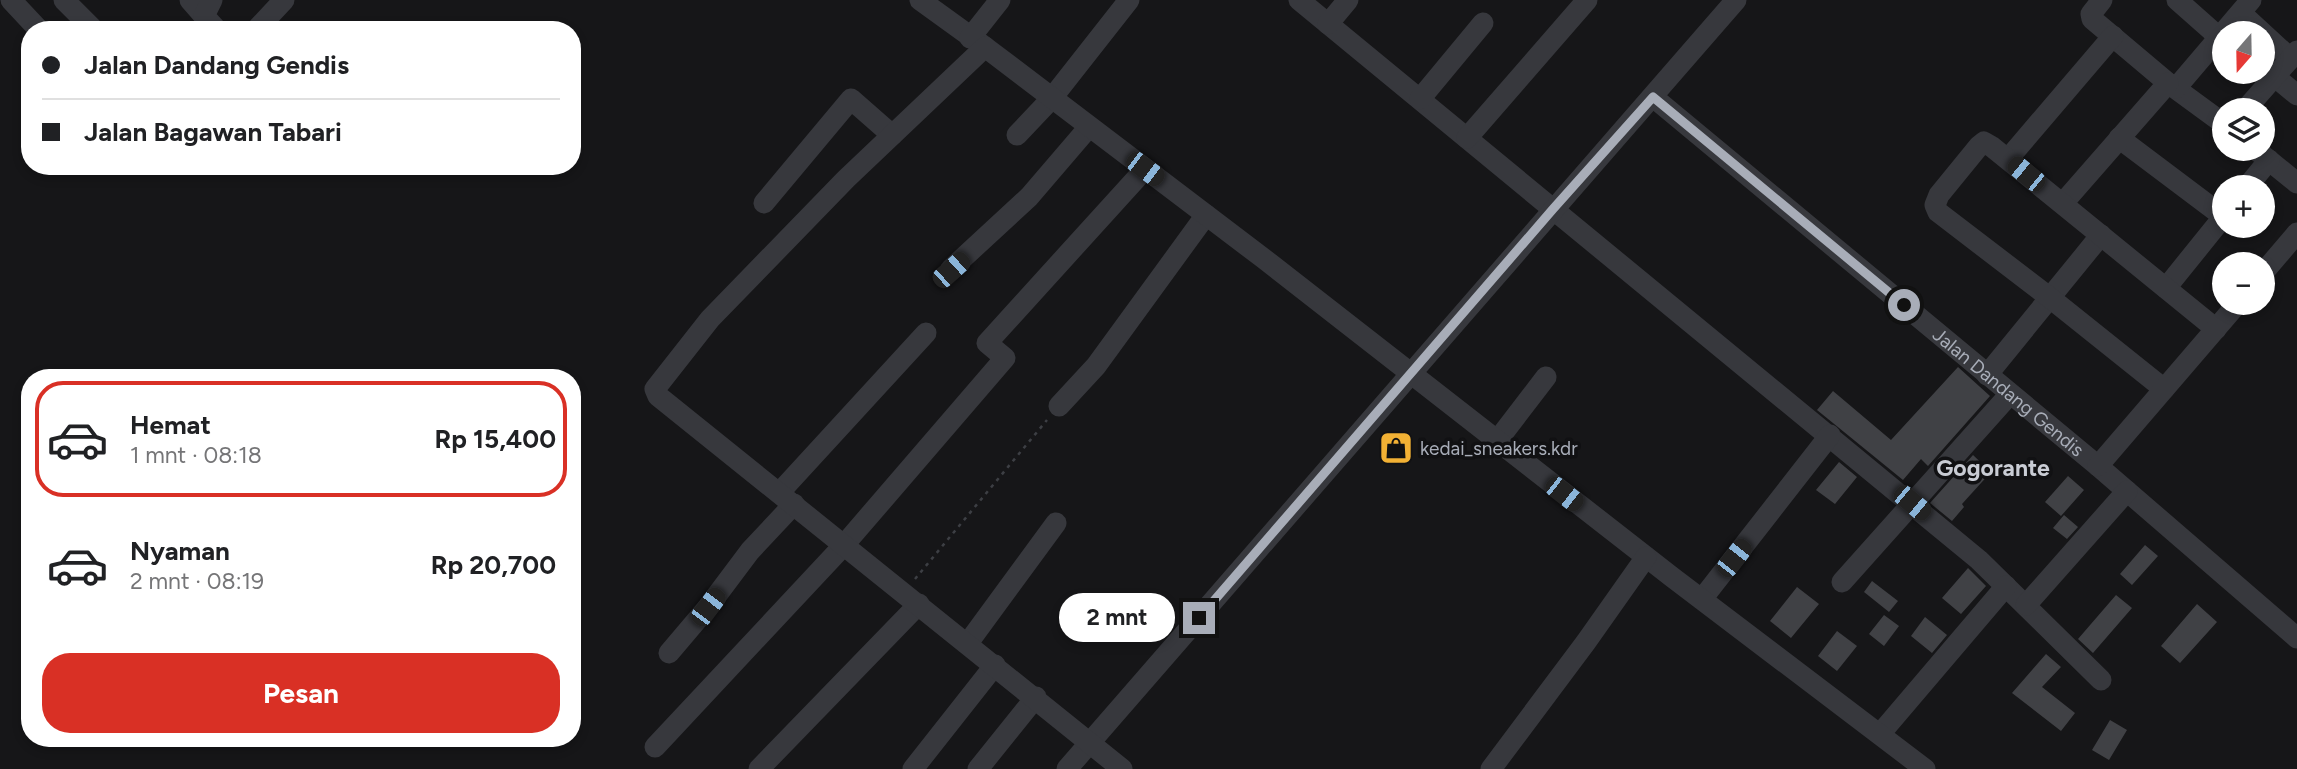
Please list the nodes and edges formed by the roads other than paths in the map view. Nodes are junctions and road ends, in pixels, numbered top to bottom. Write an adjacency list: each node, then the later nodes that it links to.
1 (11, 0): 14 (street)
2 (64, 0): 15 (street)
3 (284, 0): 16 (street)
4 (920, 0): 22 (street)
5 (1000, 0): 22 (street)
6 (1129, 0): 31 (street)
7 (1299, 0): 19 (street)
8 (1348, 0): 19 (street)
9 (1587, 0): 38 (street)
10 (1736, 0): 30 (street)
11 (2102, 0): 21 (street)
12 (2177, 0): 20 (street)
13 (2246, 7): 17 (street); 24 (street)
14 (31, 21)
15 (85, 21)
16 (264, 21)
17 (2234, 21)
18 (1483, 23): 33 (street)
19 (1328, 24): 33 (street)
20 (2212, 30)
21 (2113, 36): 28 (street); 40 (street)
22 (977, 42): 31 (street); 36 (street)
23 (2212, 45): 28 (street)
24 (2294, 55): 25 (street)
25 (2275, 75)
26 (2275, 77): 29 (street)
27 (2267, 84): 32 (street)
28 (2172, 85): 34 (street); 39 (street)
29 (2297, 95)
30 (1653, 97): 47 (street); 60 (street, Jalan Dandang Gendis)
31 (1052, 98): 35 (street); 37 (street)
32 (2255, 98)
33 (1420, 99): 38 (street)
34 (2212, 115)
35 (1089, 127): 42 (street); 53 (street)
36 (892, 135): 44 (street); 69 (street)
37 (1017, 135)
38 (1467, 138): 47 (street)
39 (2119, 138): 45 (street); 46 (street)
40 (2008, 159): 45 (street); 55 (street)
41 (2270, 161): 43 (street)
42 (1145, 169): 48 (street); 72 (street)
43 (2297, 183)
44 (764, 203)
45 (2063, 203): 51 (street)
46 (2212, 208)
47 (1553, 209): 59 (street); 65 (street)
48 (1206, 215): 59 (street); 64 (street)
49 (2212, 232): 54 (street)
50 (2297, 233): 52 (street)
51 (2101, 235): 54 (street); 55 (street)
52 (2275, 260)
53 (951, 270)
54 (2166, 288): 57 (street)
55 (2049, 297): 60 (street); 62 (street)
56 (2228, 315): 57 (street)
57 (2216, 329): 62 (street)
58 (926, 334): 69 (street)
59 (1412, 375): 66 (street); 86 (street)
60 (1987, 375): 63 (street, Jalan Dandang Gendis)
61 (1546, 377): 66 (street)
62 (2164, 389): 67 (street)
63 (2010, 394): 67 (street, Jalan Dandang Gendis); 70 (street)
64 (1059, 406)
65 (1830, 435): 70 (street); 77 (street)
66 (1497, 441): 73 (street)
67 (2098, 466): 68 (street, Jalan Dandang Gendis)
68 (2127, 491): 78 (street); 79 (street, Jalan Dandang Gendis)
69 (787, 498): 72 (street); 81 (street)
70 (1912, 503): 74 (street); 75 (street)
71 (1056, 523): 80 (street)
72 (844, 545): 76 (street); 87 (street)
73 (1646, 557): 77 (street); 93 (street)
74 (1842, 582)
75 (2006, 586): 78 (street); 85 (street)
76 (912, 598): 80 (street); 88 (street)
77 (1702, 599): 85 (street)
78 (2025, 605): 83 (street)
79 (2297, 638)
80 (968, 643): 82 (street)
81 (669, 653)
82 (995, 665): 84 (street); 89 (street)
83 (2101, 680)
84 (1036, 697): 86 (street); 90 (street)
85 (1880, 734): 94 (street)
86 (1090, 743): 91 (street); 92 (street)
87 (655, 747)
88 (759, 769)
89 (913, 769)
90 (978, 769)
91 (1068, 769)
92 (1122, 769)
93 (1491, 769)
94 (1926, 769)

